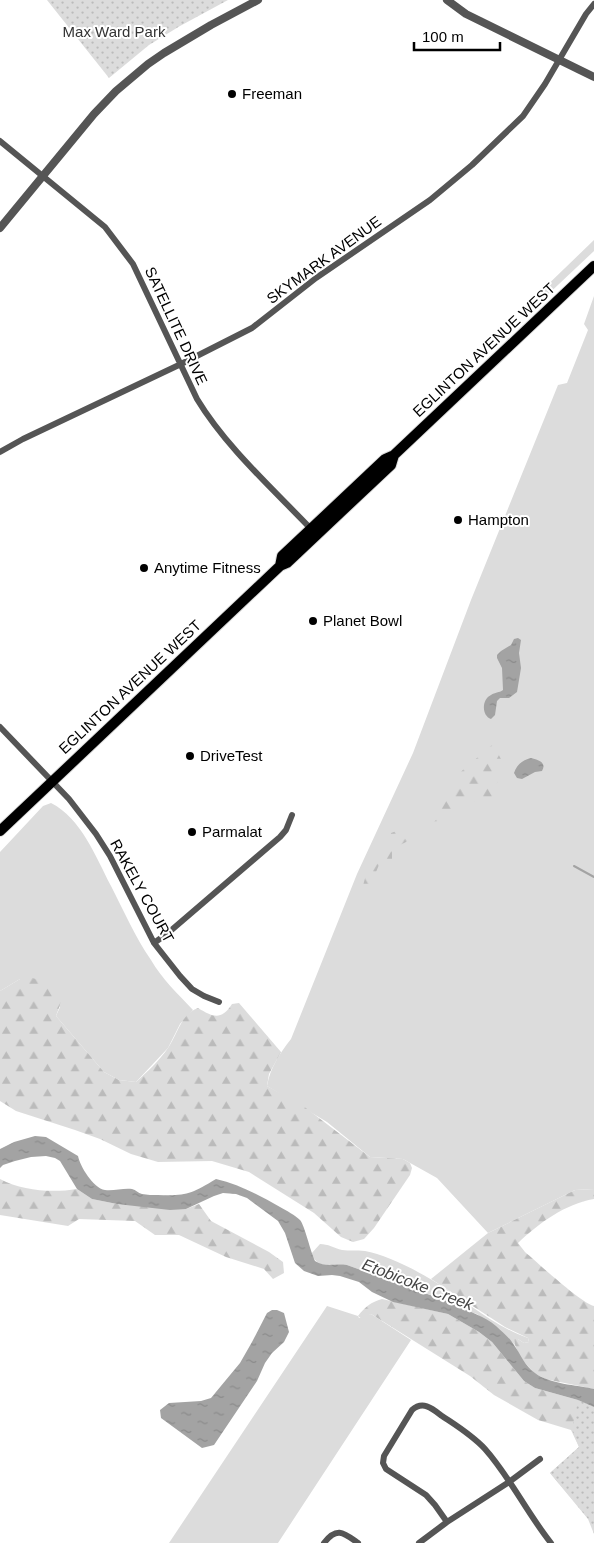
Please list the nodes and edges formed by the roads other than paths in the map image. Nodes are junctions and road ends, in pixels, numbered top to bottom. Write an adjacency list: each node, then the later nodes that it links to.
1 (258, 0): 7 (street)
2 (447, 0): 4 (street)
3 (594, 4): 4 (street, SKYMARK AVENUE)
4 (559, 59): 5 (street); 10 (street, SKYMARK AVENUE)
5 (594, 77)
6 (0, 141): 7 (street, SATELLITE DRIVE)
7 (43, 176): 8 (street); 10 (street, SATELLITE DRIVE)
8 (0, 228)
9 (594, 266): 12 (main road, EGLINTON AVENUE WEST)
10 (181, 364): 11 (street, SKYMARK AVENUE); 12 (street, SATELLITE DRIVE)
11 (0, 452)
12 (314, 532): 14 (main road, EGLINTON AVENUE WEST)
13 (0, 727): 14 (street, RAKELY COURT)
14 (51, 781): 16 (main road, EGLINTON AVENUE WEST); 17 (street, RAKELY COURT)
15 (292, 815): 17 (street)
16 (0, 831)
17 (154, 942): 18 (street, RAKELY COURT)
18 (219, 1002)
19 (540, 1459): 20 (street)
20 (509, 1482): 21 (street); 21 (street); 25 (street)
21 (447, 1522): 24 (street)
22 (324, 1543): 23 (street)
23 (358, 1543)
24 (419, 1543)
25 (551, 1543)

